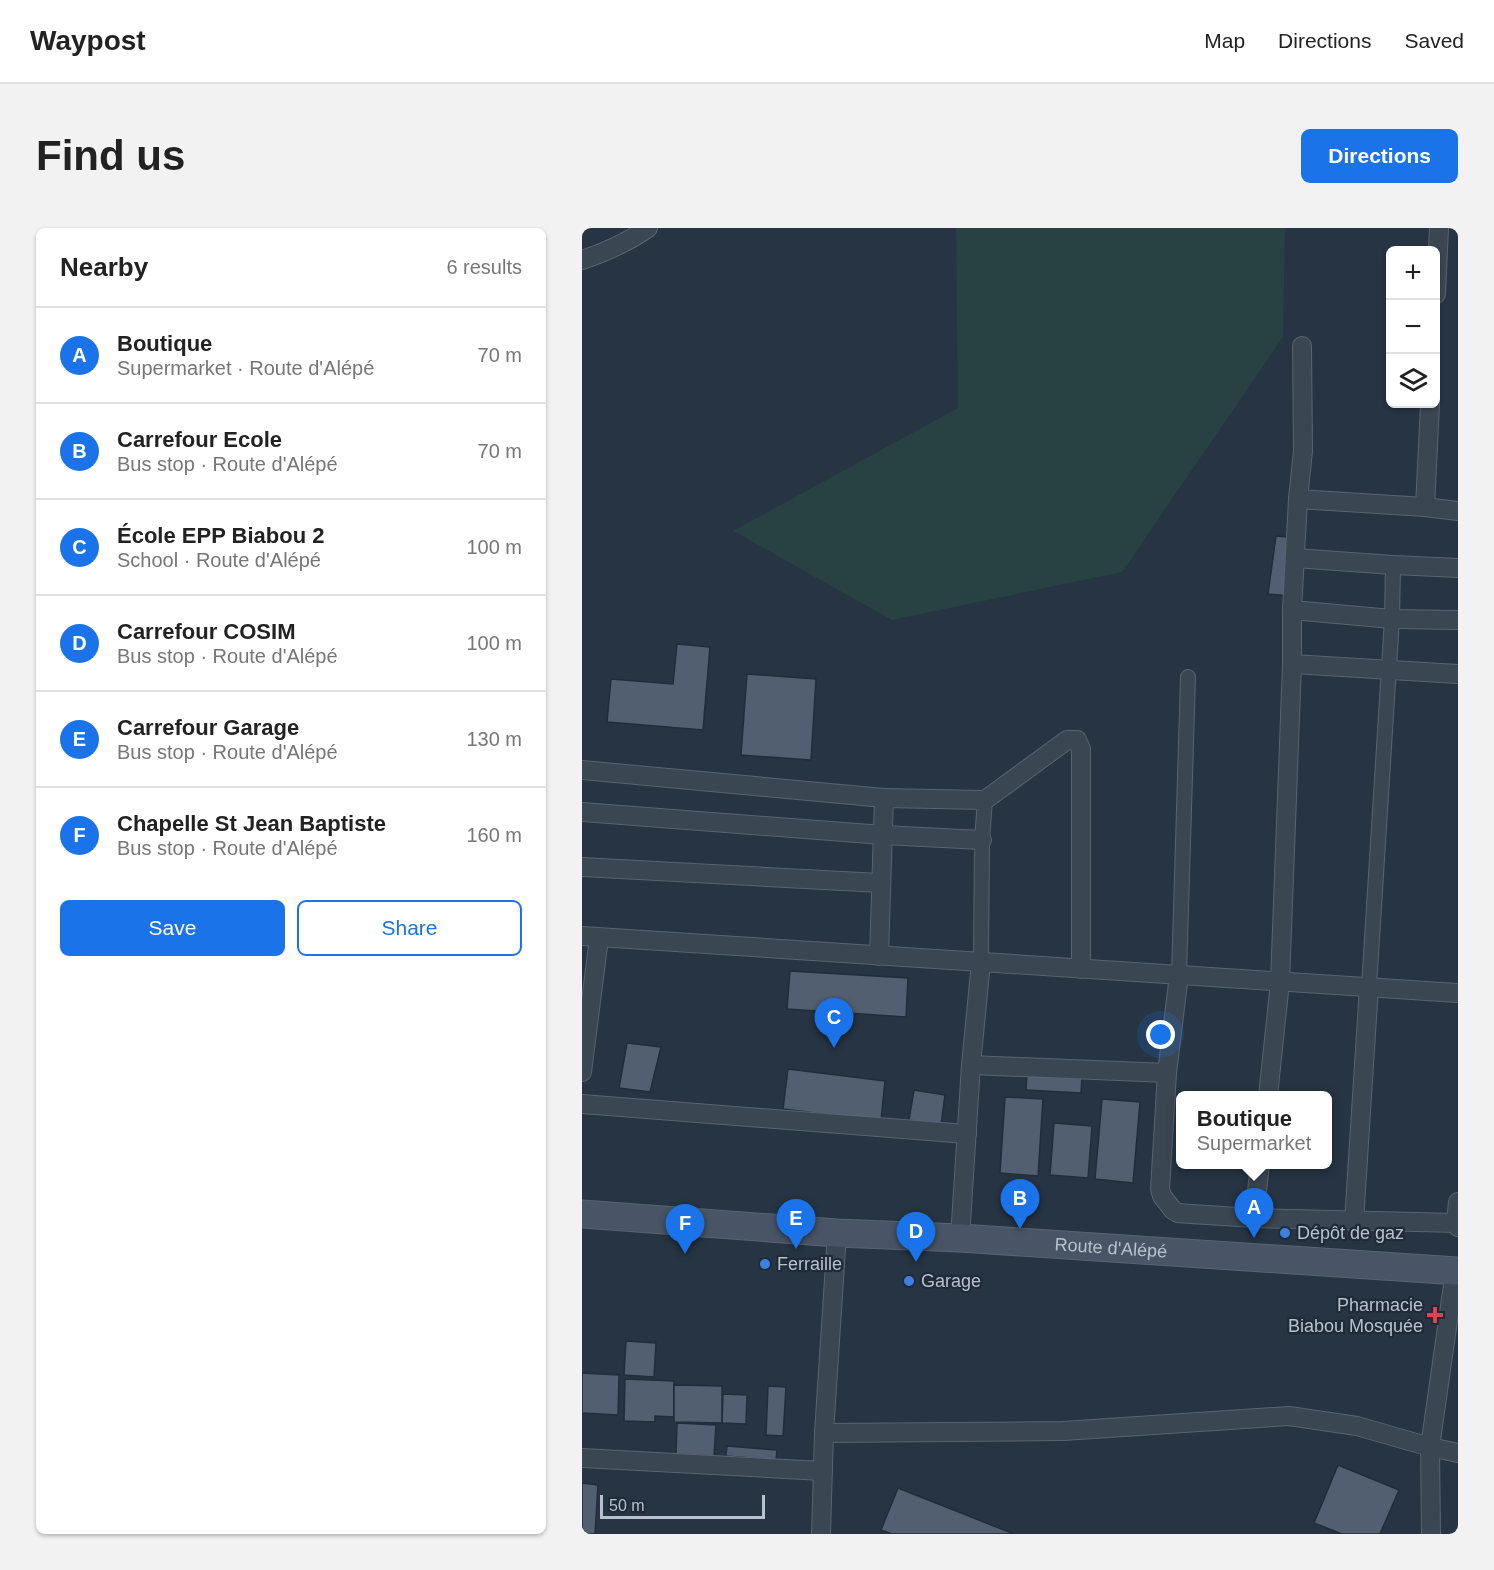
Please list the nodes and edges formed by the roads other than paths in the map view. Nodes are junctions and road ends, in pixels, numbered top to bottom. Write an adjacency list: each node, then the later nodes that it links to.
1 (648, 228): 4 (street)
2 (1439, 228): 3 (street)
3 (1438, 246)
4 (582, 260)
5 (1302, 346): 7 (street)
6 (1430, 408): 8 (street)
7 (1298, 499): 8 (street); 10 (street)
8 (1425, 507): 9 (street)
9 (1458, 512)
10 (1295, 558): 11 (street); 13 (street)
11 (1393, 565): 12 (street); 14 (street)
12 (1458, 568)
13 (1292, 610): 14 (street); 16 (street)
14 (1392, 619): 15 (street); 17 (street)
15 (1458, 620)
16 (1292, 664): 17 (street); 33 (street)
17 (1388, 669): 18 (street); 34 (street)
18 (1458, 674)
19 (1188, 677): 32 (street)
20 (582, 770): 21 (street)
21 (884, 798): 22 (street); 24 (street)
22 (986, 800): 25 (street); 31 (street)
23 (582, 812): 24 (street)
24 (883, 835): 25 (street); 27 (street)
25 (982, 840): 30 (street)
26 (582, 867): 27 (street)
27 (880, 883): 29 (street)
28 (591, 937): 29 (street); 37 (street)
29 (879, 956): 30 (street)
30 (981, 962): 31 (street); 36 (street)
31 (1081, 969): 32 (street)
32 (1179, 975): 33 (street); 38 (street)
33 (1280, 982): 34 (street); 39 (street)
34 (1369, 987): 35 (street); 46 (street)
35 (1458, 993)
36 (971, 1065): 38 (street); 41 (street)
37 (582, 1072)
38 (1167, 1073): 45 (street)
39 (1268, 1091)
40 (582, 1104): 41 (street)
41 (967, 1134): 49 (street)
42 (1259, 1169): 45 (street)
43 (1458, 1202): 47 (street)
44 (582, 1214): 48 (main road, Route d'Alépé)
45 (1254, 1218): 46 (street)
46 (1354, 1221): 47 (street)
47 (1457, 1224)
48 (837, 1233): 49 (main road, Route d'Alépé); 51 (street)
49 (960, 1238): 50 (main road, Route d'Alépé)
50 (1456, 1271): 52 (street)
51 (824, 1433): 52 (street); 55 (street)
52 (1430, 1447): 53 (street); 57 (street)
53 (1458, 1453)
54 (582, 1458): 55 (street)
55 (823, 1471): 56 (street)
56 (821, 1534)
57 (1431, 1534)

